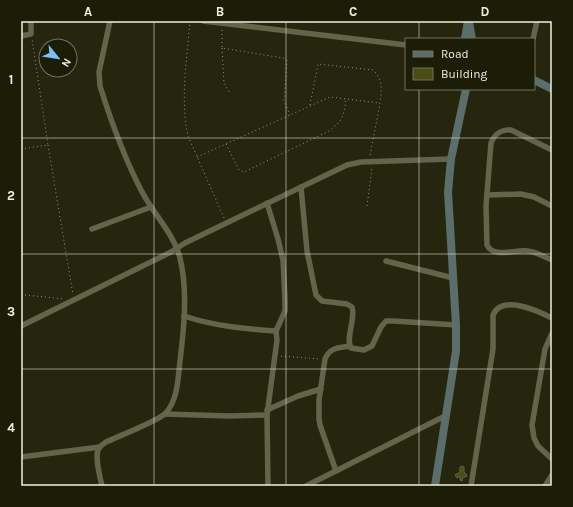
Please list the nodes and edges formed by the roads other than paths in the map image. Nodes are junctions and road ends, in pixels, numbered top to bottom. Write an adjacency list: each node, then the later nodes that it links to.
1 (31, 21): 6 (street)
2 (110, 21): 20 (street)
3 (203, 21): 10 (street)
4 (468, 21): 7 (street); 8 (street)
5 (538, 21): 9 (street)
6 (21, 36)
7 (464, 38)
8 (472, 38)
9 (533, 38)
10 (405, 45)
11 (535, 80): 12 (street)
12 (552, 89)
13 (466, 90): 15 (street)
14 (552, 150): 17 (street)
15 (451, 159): 16 (street); 25 (street)
16 (301, 187): 18 (street); 32 (street)
17 (487, 195): 19 (street); 23 (street)
18 (267, 203): 22 (street); 30 (street)
19 (552, 206)
20 (151, 207): 21 (street); 22 (street)
21 (92, 229)
22 (176, 248): 26 (street); 29 (street)
23 (552, 260)
24 (386, 261): 25 (street)
25 (453, 278): 28 (street)
26 (184, 316): 30 (street); 35 (street)
27 (552, 318): 46 (street)
28 (456, 325): 32 (street); 36 (street)
29 (21, 326)
30 (276, 331): 34 (street)
31 (552, 333): 39 (street)
32 (350, 346): 33 (street)
33 (321, 389): 34 (street); 40 (street)
34 (267, 412): 35 (street); 43 (street)
35 (165, 414): 37 (street)
36 (445, 416): 40 (street); 45 (street)
37 (100, 446): 38 (street); 42 (street)
38 (21, 457)
39 (552, 460)
40 (336, 471): 44 (street)
41 (552, 475): 47 (street)
42 (102, 486)
43 (268, 486)
44 (306, 486)
45 (435, 486)
46 (471, 486)
47 (545, 486)

